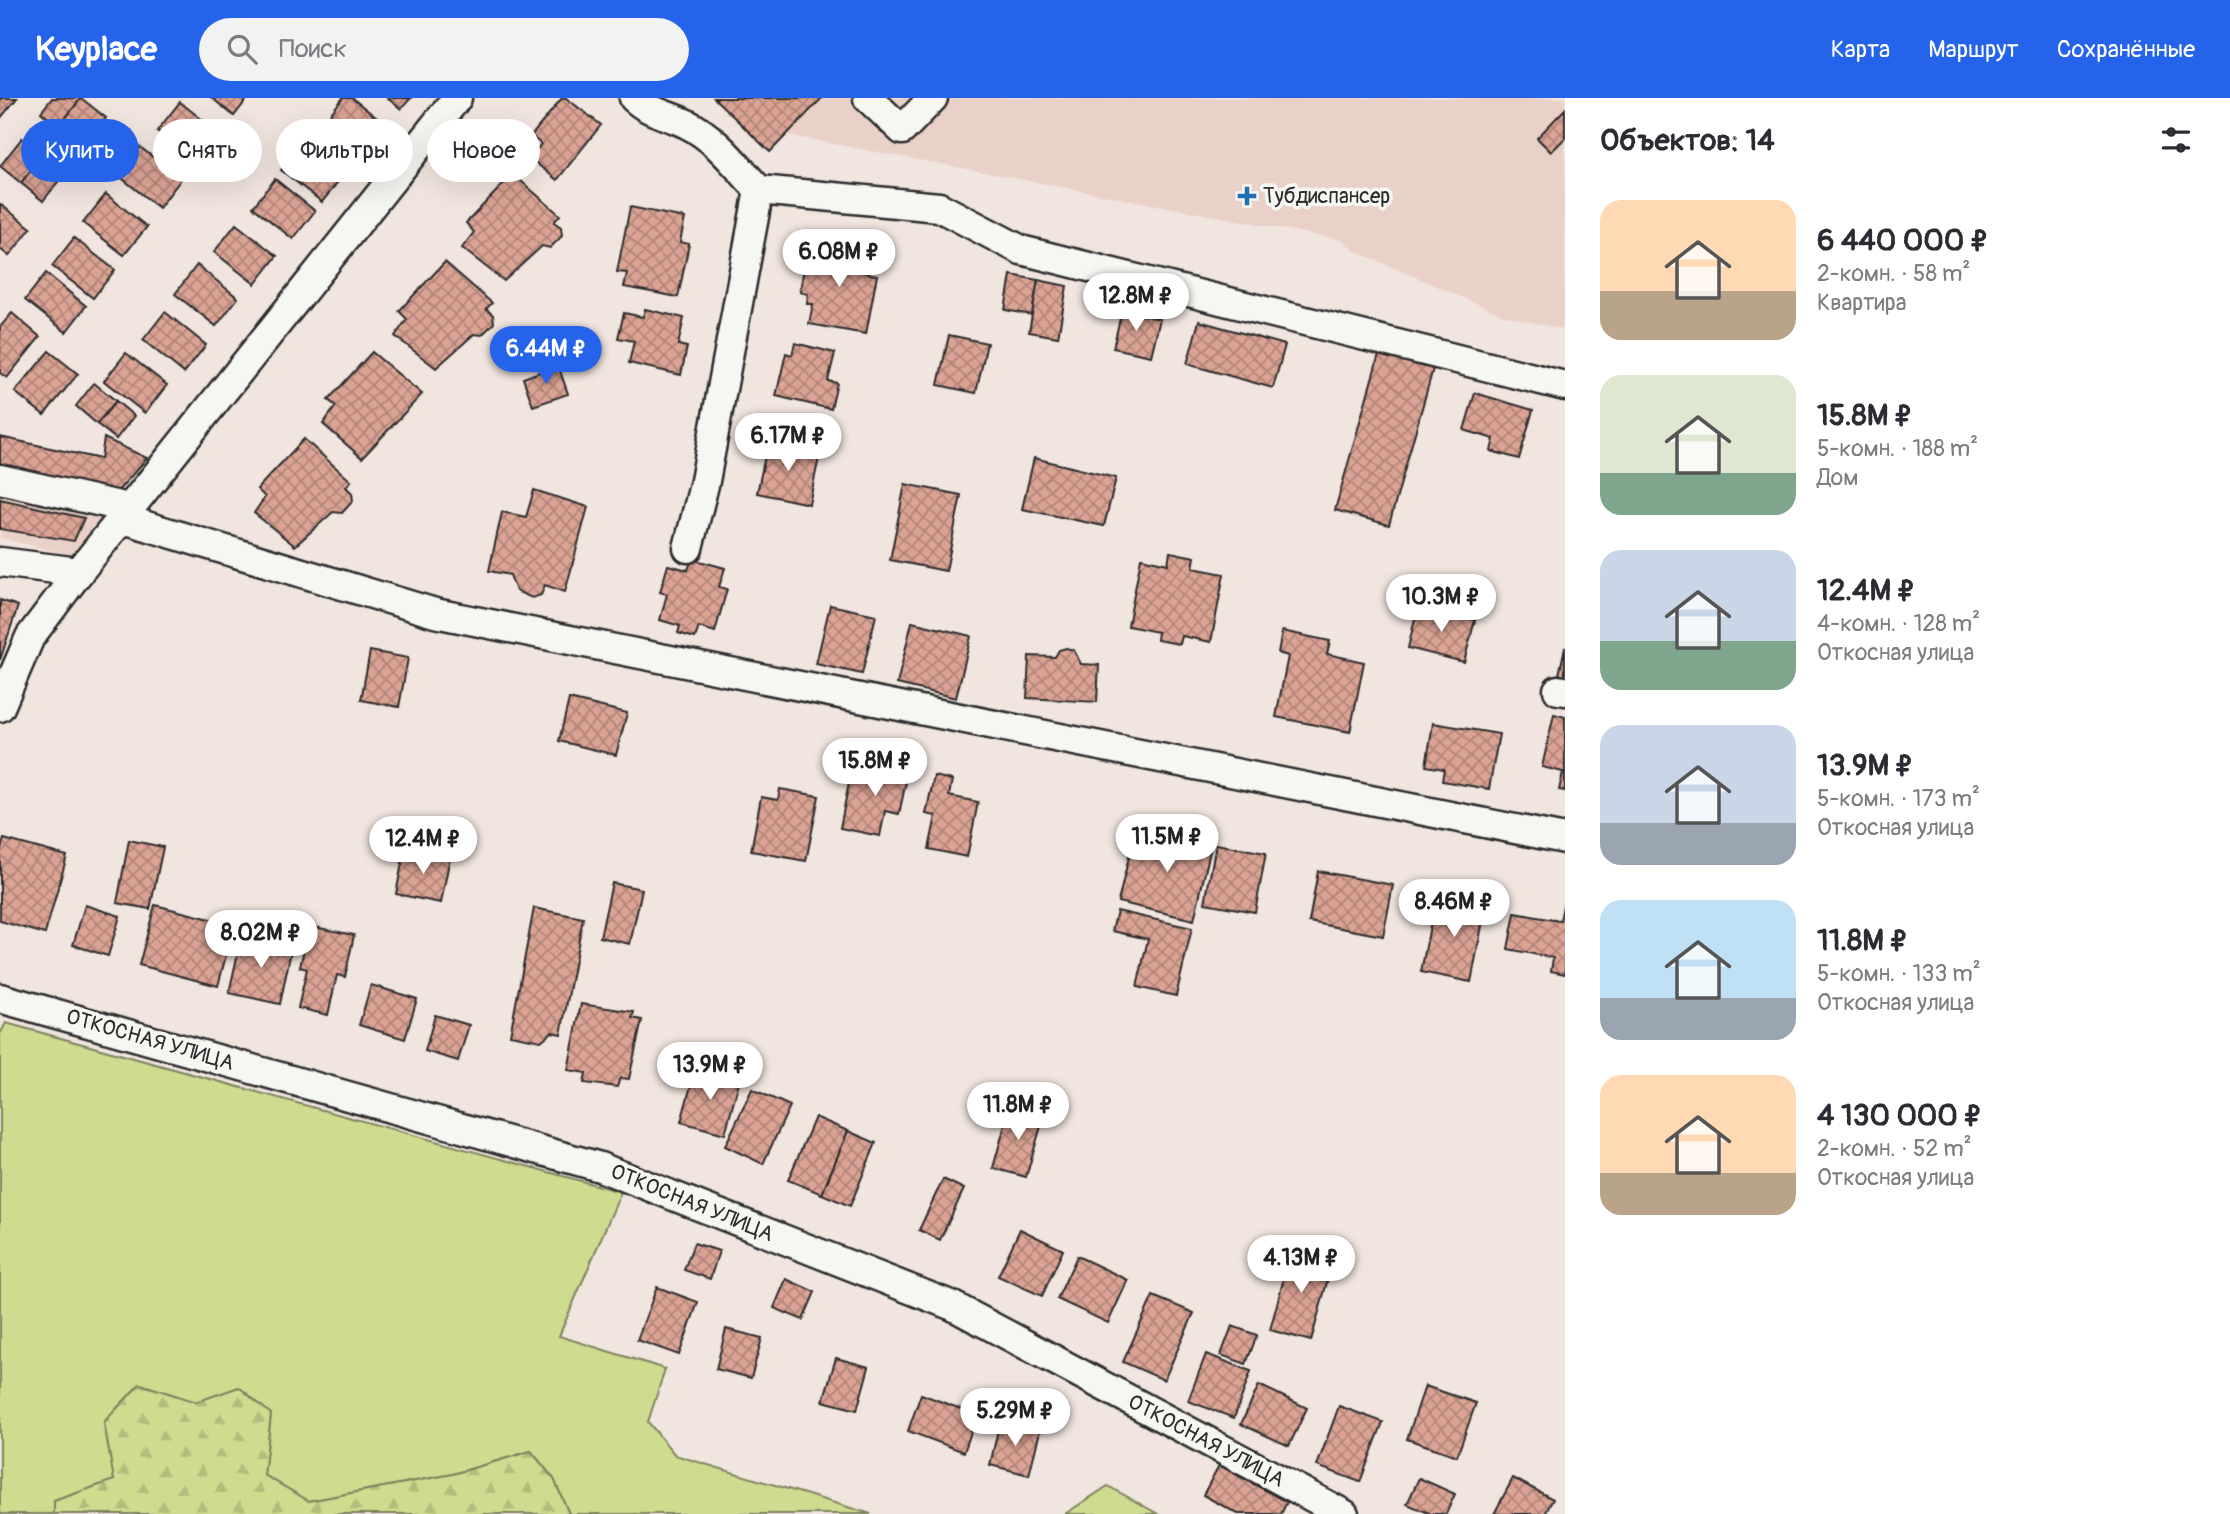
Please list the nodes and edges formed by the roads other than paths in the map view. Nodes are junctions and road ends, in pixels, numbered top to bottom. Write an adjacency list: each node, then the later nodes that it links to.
1 (457, 98): 8 (street)
2 (635, 98): 5 (street)
3 (868, 98): 4 (street)
4 (933, 98)
5 (759, 190): 6 (street); 9 (street)
6 (1565, 386)
7 (0, 479): 8 (street)
8 (124, 513): 11 (street); 13 (street)
9 (688, 548)
10 (0, 562): 11 (street)
11 (79, 572): 12 (street)
12 (0, 707)
13 (1565, 839)
14 (0, 998): 15 (street, ОТКОСНАЯ УЛИЦА)
15 (1344, 1514)

